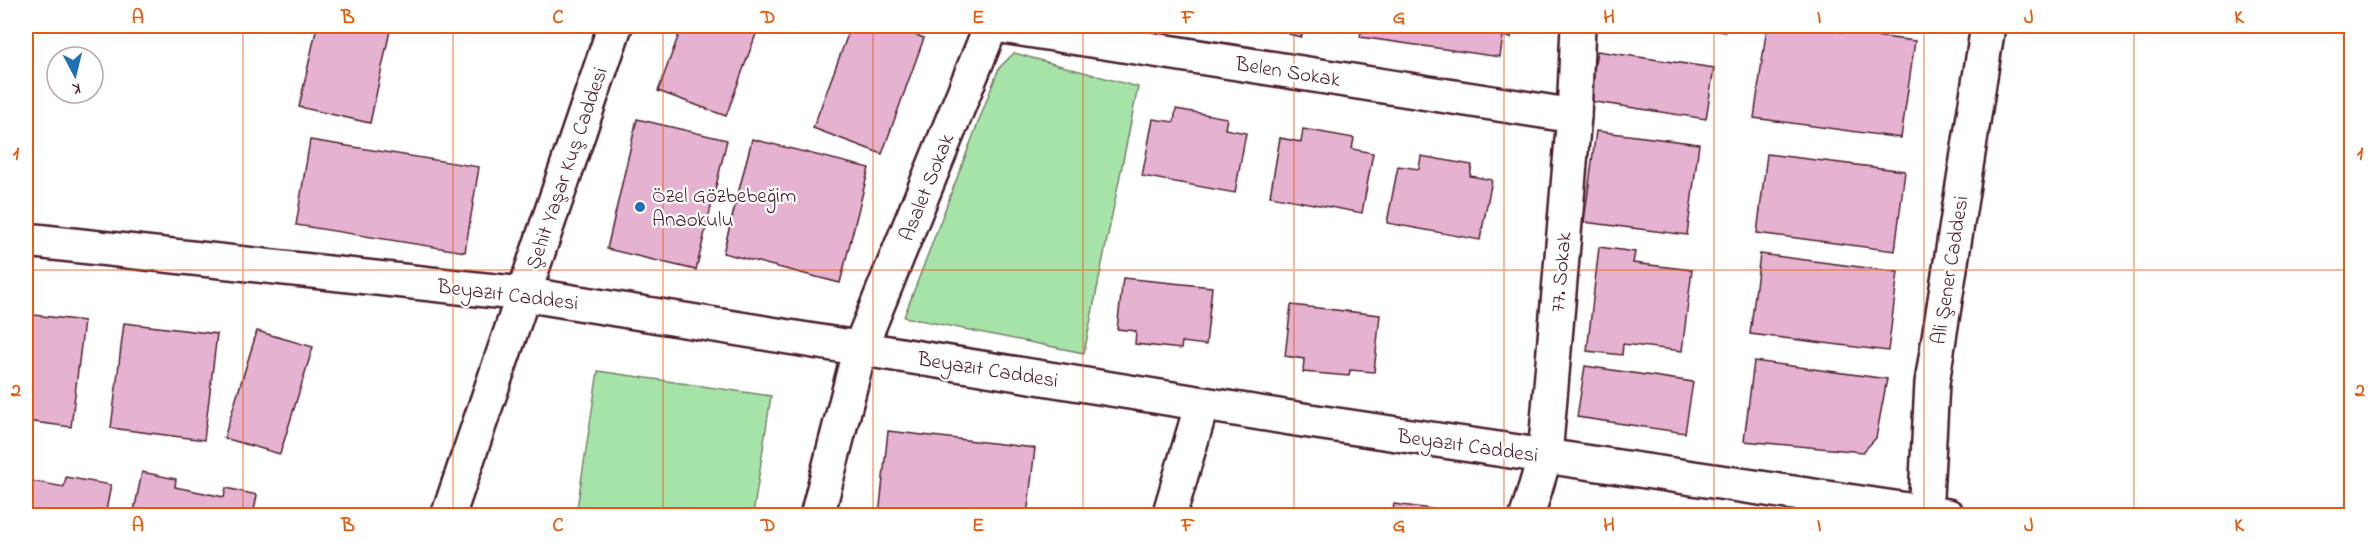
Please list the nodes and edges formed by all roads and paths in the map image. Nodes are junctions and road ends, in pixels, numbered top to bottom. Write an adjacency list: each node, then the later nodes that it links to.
1 (615, 26): 8 (street, Şehit Yaşar Kuş Caddesi)
2 (991, 26): 9 (street, Asalet Sokak)
3 (1002, 26): 6 (street, Belen Sokak)
4 (1578, 26): 6 (street, 77. Sokak)
5 (1988, 26): 12 (street, Ali Şener Caddesi)
6 (1574, 116): 11 (street, 77. Sokak)
7 (26, 240): 8 (street, Beyazıt Caddesi)
8 (524, 294): 9 (street, Beyazıt Caddesi); 13 (street, Şehit Yaşar Kuş Caddesi)
9 (860, 348): 10 (street, Beyazıt Caddesi); 14 (street, Asalet Sokak)
10 (1202, 404): 11 (street, Beyazıt Caddesi); 15 (street)
11 (1545, 456): 12 (street, Beyazıt Caddesi); 16 (street, 77. Sokak)
12 (1933, 515)
13 (448, 516)
14 (817, 516)
15 (1169, 516)
16 (1527, 516)

